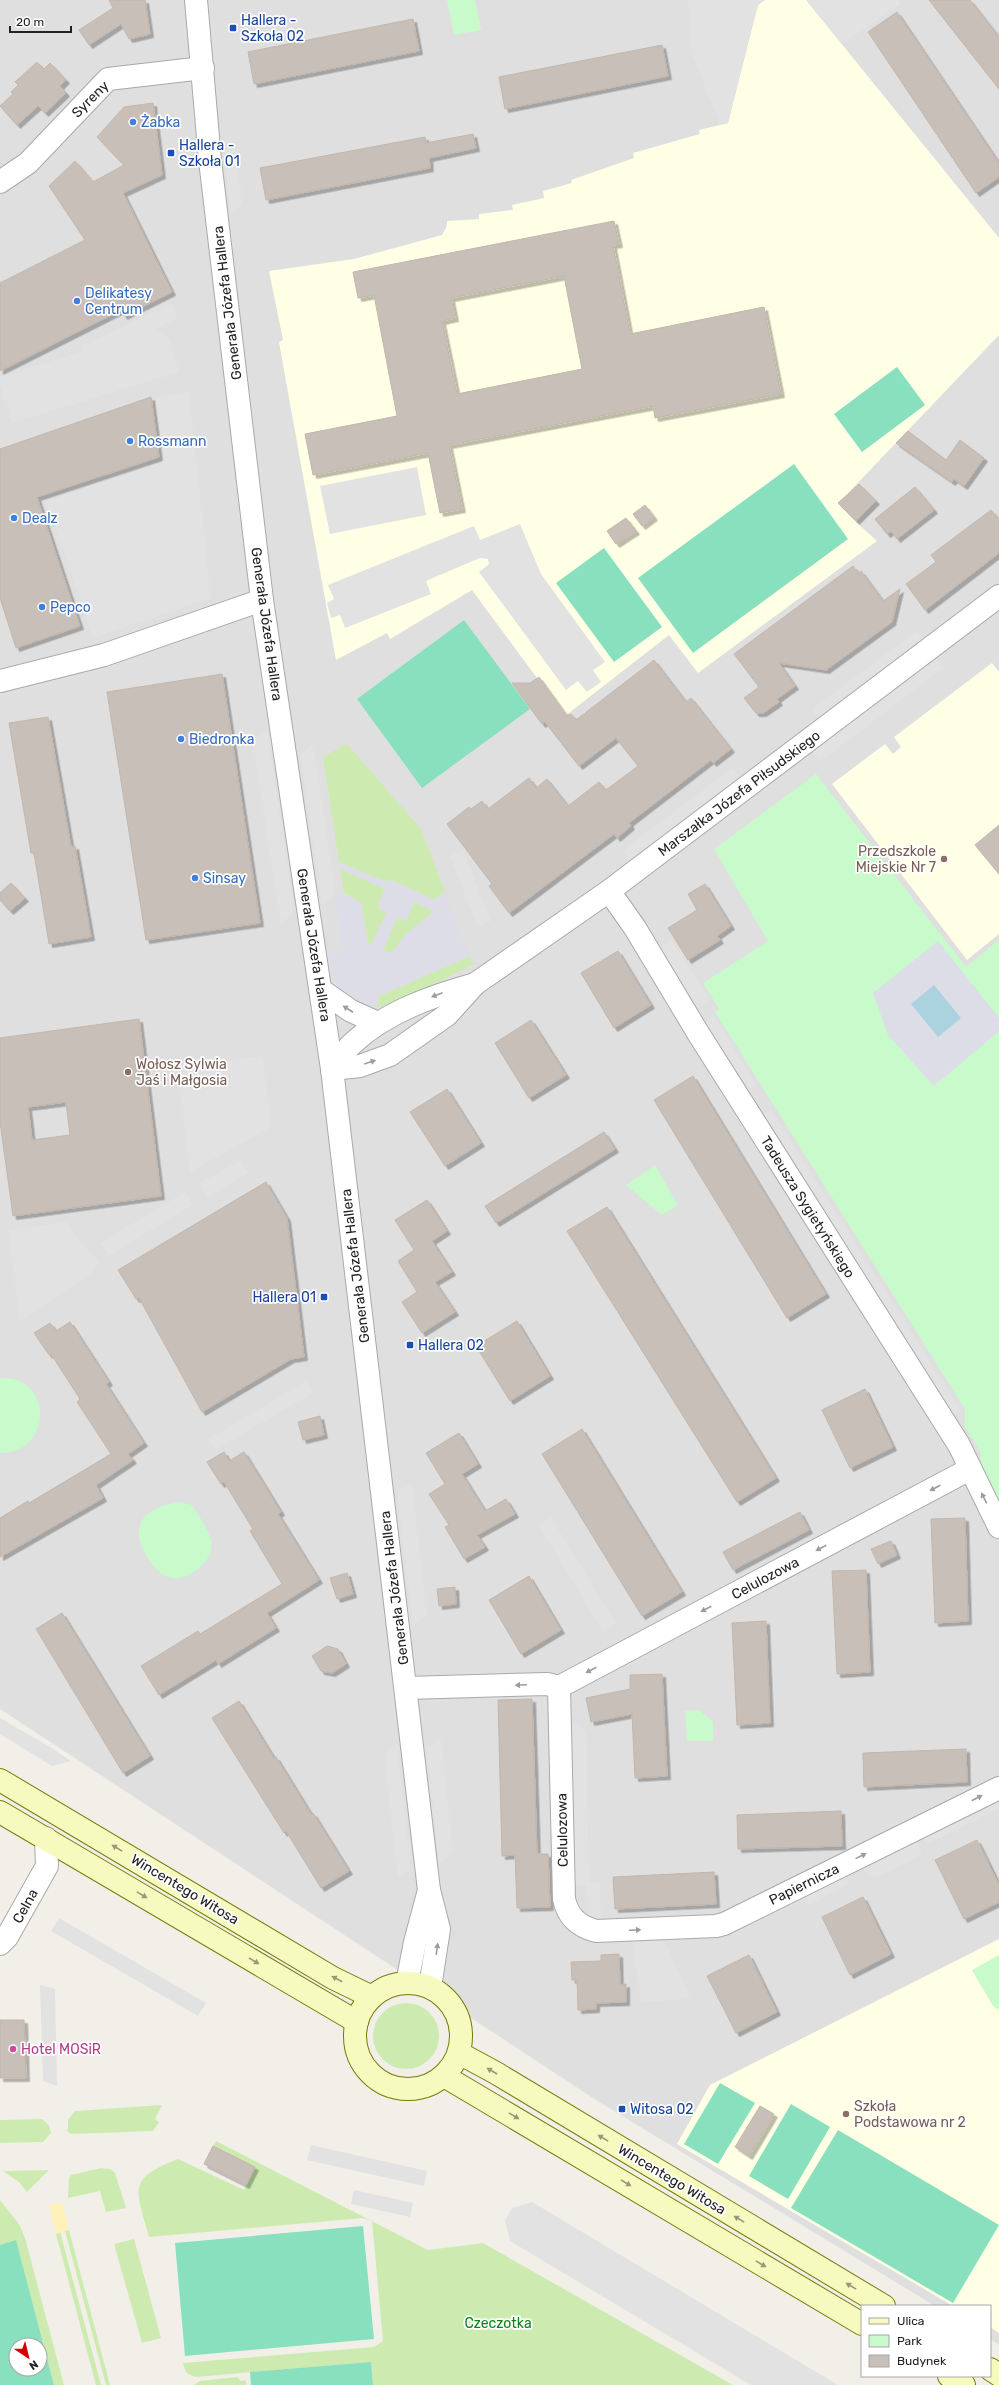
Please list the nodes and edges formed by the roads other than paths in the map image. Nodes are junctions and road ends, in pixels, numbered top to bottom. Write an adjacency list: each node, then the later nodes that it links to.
1 (196, 0): 2 (street, Generała Józefa Hallera)
2 (203, 68): 3 (street, Syreny); 4 (street, Generała Józefa Hallera)
3 (0, 182)
4 (262, 600): 6 (street); 9 (street, Generała Józefa Hallera)
5 (997, 603): 7 (street, Marszałka Józefa Piłsudskiego)
6 (0, 681)
7 (609, 891): 8 (street, Marszałka Józefa Piłsudskiego); 12 (street, Tadeusza Sygietyńskiego)
8 (475, 984): 10 (street, Marszałka Józefa Piłsudskiego, one-way to 10); 11 (street, Marszałka Józefa Piłsudskiego, one-way to 8)
9 (321, 990): 10 (street, one-way to 9); 11 (street, Generała Józefa Hallera)
10 (378, 1023): 11 (street, Marszałka Józefa Piłsudskiego)
11 (332, 1069): 15 (street, Generała Józefa Hallera)
12 (970, 1469): 13 (street, Tadeusza Sygietyńskiego, one-way to 12); 14 (street, Celulozowa, one-way to 14)
13 (999, 1527)
14 (559, 1687): 15 (street, one-way to 15); 23 (street, Celulozowa)
15 (406, 1688): 22 (street, Generała Józefa Hallera)
16 (0, 1780): 27 (main road, Wincentego Witosa, one-way to 16)
17 (999, 1788): 23 (street, Papiernicza, one-way to 17)
18 (0, 1812): 19 (main road, Wincentego Witosa)
19 (46, 1838): 20 (main road, Wincentego Witosa); 21 (street)
20 (74, 1855): 21 (street); 28 (main road, Wincentego Witosa, one-way to 28)
21 (47, 1866): 24 (street, Celna)
22 (429, 1890): 25 (street, Generała Józefa Hallera); 26 (street, Generała Józefa Hallera, one-way to 22)
23 (596, 1932)
24 (0, 1944)
25 (407, 1983): 26 (main road); 27 (main road)
26 (430, 1987): 29 (main road)
27 (372, 1997): 28 (main road)
28 (357, 2022): 30 (main road)
29 (459, 2053): 30 (main road); 31 (main road, Wincentego Witosa, one-way to 29)
30 (444, 2076): 32 (main road, Wincentego Witosa, one-way to 32)
31 (882, 2305)
32 (861, 2323)
33 (951, 2377): 34 (main road)
34 (964, 2385)

